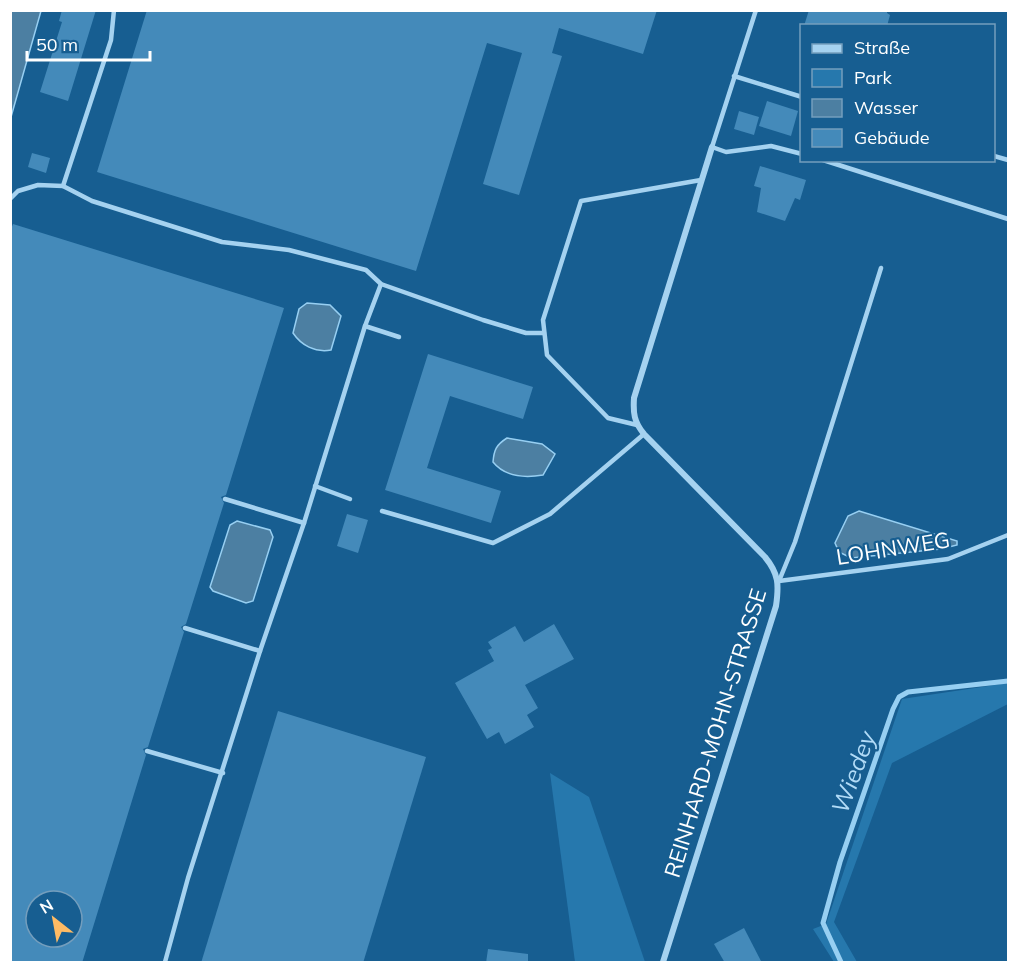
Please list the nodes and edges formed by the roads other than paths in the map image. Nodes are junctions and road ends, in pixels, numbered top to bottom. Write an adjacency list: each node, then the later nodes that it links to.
1 (114, 10): 9 (lane)
2 (756, 10): 3 (lane)
3 (734, 76): 4 (lane); 5 (lane)
4 (800, 97)
5 (711, 147): 6 (lane); 8 (street)
6 (800, 154)
7 (829, 162): 11 (lane)
8 (701, 180): 15 (lane); 17 (street)
9 (63, 186): 10 (lane); 13 (lane)
10 (10, 199)
11 (1008, 219)
12 (881, 268): 25 (lane)
13 (381, 284): 14 (lane); 15 (lane)
14 (364, 326): 16 (lane); 19 (lane)
15 (544, 333): 17 (lane)
16 (399, 337)
17 (637, 425): 18 (street, REINHARD-MOHN-STRASSE)
18 (644, 434): 22 (lane); 25 (street, REINHARD-MOHN-STRASSE)
19 (315, 486): 21 (lane); 23 (lane)
20 (225, 499): 23 (lane)
21 (350, 499)
22 (382, 511)
23 (304, 524): 27 (lane)
24 (1008, 535): 25 (lane, LOHNWEG)
25 (779, 581): 31 (street, REINHARD-MOHN-STRASSE)
26 (185, 628): 27 (lane)
27 (260, 651): 29 (lane)
28 (147, 751): 29 (lane)
29 (223, 773): 30 (lane)
30 (165, 963)
31 (663, 963)

